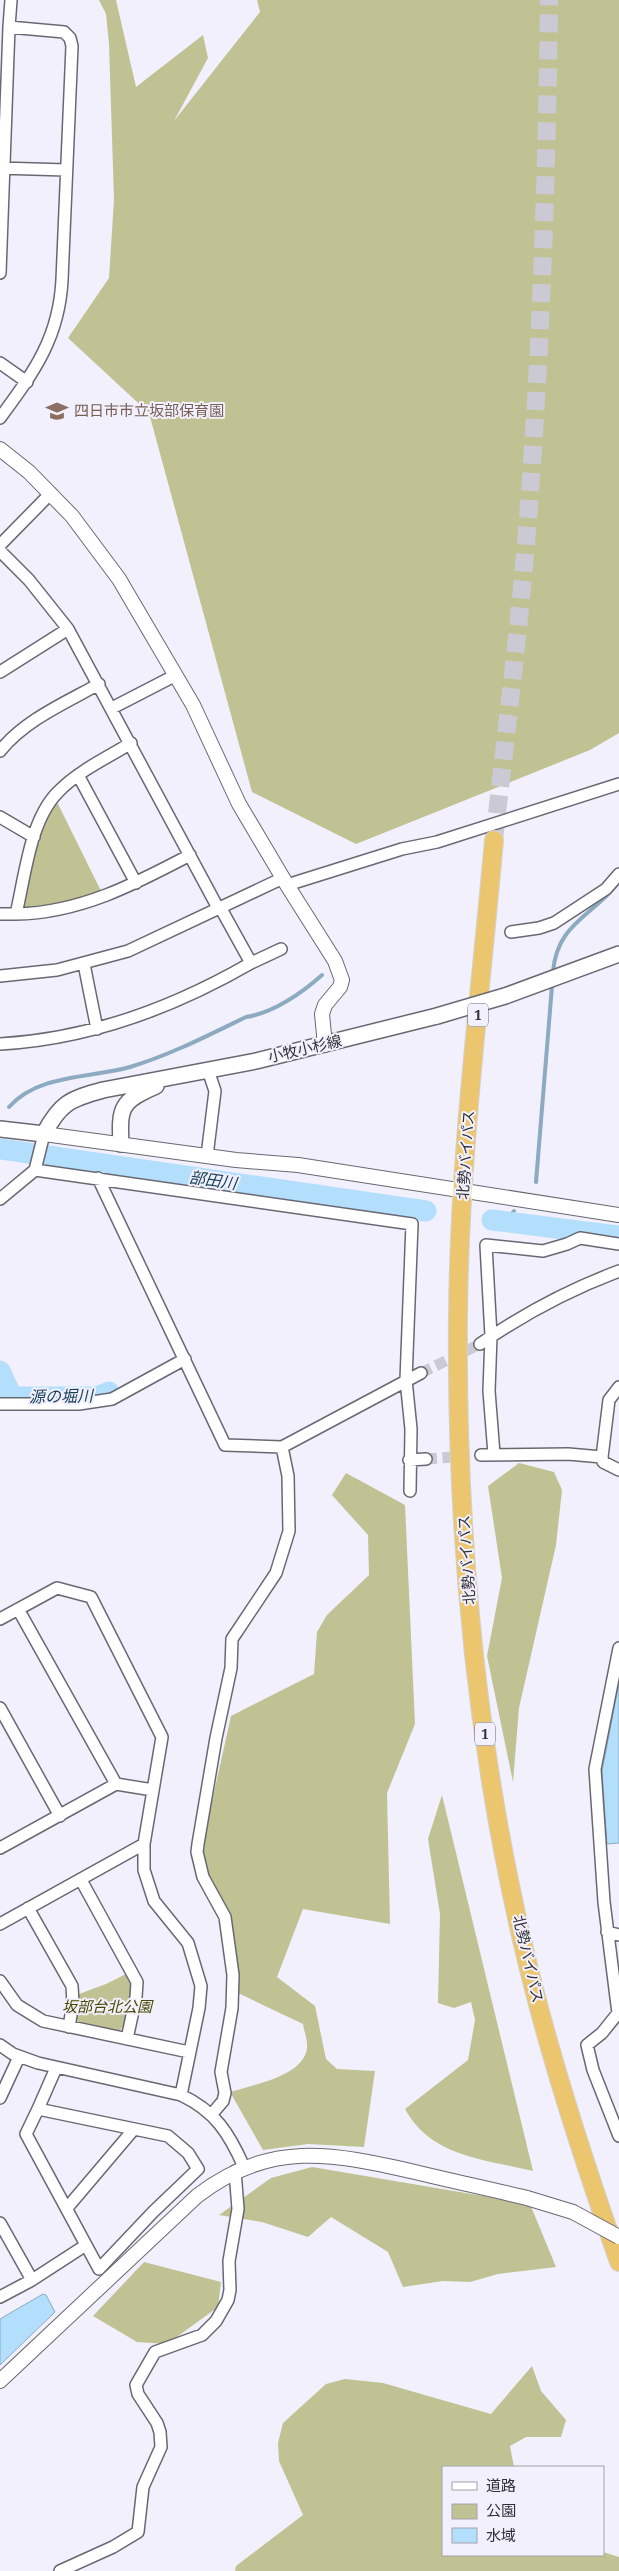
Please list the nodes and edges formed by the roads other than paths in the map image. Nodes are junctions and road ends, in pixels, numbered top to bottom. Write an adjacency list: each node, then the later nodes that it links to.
1 (11, 0): 2 (street)
2 (10, 28): 3 (street); 4 (street)
3 (2, 168): 4 (street); 5 (street)
4 (66, 170): 7 (street)
5 (0, 273)
6 (0, 363): 7 (street)
7 (27, 382): 8 (street)
8 (0, 418)
9 (0, 449): 10 (street)
10 (51, 493): 11 (street); 15 (street)
11 (0, 546)
12 (0, 551): 13 (street)
13 (68, 628): 14 (street); 16 (street)
14 (0, 672)
15 (176, 675): 17 (street); 27 (street)
16 (99, 684): 17 (street); 19 (street)
17 (112, 708): 18 (street)
18 (131, 743): 20 (street); 25 (street)
19 (0, 751)
20 (78, 775): 23 (street); 28 (street)
21 (619, 784): 27 (street)
22 (0, 817): 23 (street)
23 (34, 837): 31 (street)
24 (494, 840): 49 (highway, 北勢バイパス / 1)
25 (190, 855): 28 (street); 29 (street)
26 (619, 874): 32 (street)
27 (285, 881): 29 (street); 40 (street)
28 (136, 883): 31 (street)
29 (219, 907): 35 (street); 36 (street)
30 (0, 914): 31 (street)
31 (16, 914)
32 (511, 932)
33 (281, 949): 35 (street)
34 (619, 954): 40 (main road, 小牧小杉線, bridge)
35 (251, 963): 38 (street)
36 (84, 964): 37 (street); 38 (street)
37 (0, 976)
38 (97, 1029): 39 (street)
39 (0, 1044)
40 (326, 1045): 41 (main road, 小牧小杉線)
41 (208, 1070): 42 (main road, 小牧小杉線); 46 (street)
42 (180, 1075): 44 (main road, 小牧小杉線); 45 (main road)
43 (0, 1130): 44 (main road)
44 (43, 1140): 45 (street); 47 (street)
45 (121, 1144): 46 (street)
46 (207, 1156): 49 (street)
47 (37, 1166): 48 (street); 50 (street)
48 (98, 1178): 56 (street); 58 (street)
49 (463, 1190): 51 (street); 102 (highway, 北勢バイパス / 1)
50 (0, 1199)
51 (619, 1215)
52 (619, 1244): 54 (street)
53 (619, 1272): 54 (street)
54 (491, 1336): 55 (street); 62 (street)
55 (480, 1344)
56 (185, 1359): 60 (street); 61 (street)
57 (421, 1372): 58 (street)
58 (406, 1380): 61 (street); 66 (street)
59 (619, 1386): 64 (street)
60 (0, 1404)
61 (282, 1447): 94 (street)
62 (494, 1454): 63 (street); 64 (street)
63 (482, 1455)
64 (602, 1457): 67 (street)
65 (426, 1459): 66 (street)
66 (409, 1460): 68 (street)
67 (619, 1470)
68 (410, 1491)
69 (18, 1609): 70 (street); 73 (street); 74 (street)
70 (0, 1620)
71 (619, 1648): 81 (street)
72 (0, 1708): 75 (street)
73 (116, 1784): 74 (street); 75 (street)
74 (153, 1790): 76 (street)
75 (60, 1816): 77 (street)
76 (144, 1844): 78 (street); 88 (street)
77 (1, 1845)
78 (82, 1880): 79 (street); 86 (street)
79 (28, 1908): 80 (street); 85 (street)
80 (0, 1924)
81 (607, 1932): 82 (street); 84 (street)
82 (619, 1935)
83 (0, 1981): 85 (street)
84 (618, 2013): 96 (street)
85 (69, 2026): 86 (street)
86 (127, 2039): 88 (street)
87 (0, 2045): 89 (street)
88 (189, 2052): 91 (street)
89 (19, 2057): 90 (street); 92 (street)
90 (56, 2068): 91 (street); 93 (street)
91 (181, 2095): 94 (street)
92 (0, 2098)
93 (38, 2109): 95 (street); 98 (street)
94 (211, 2115): 97 (street)
95 (134, 2128): 98 (street); 101 (street)
96 (619, 2136)
97 (239, 2169): 100 (street, bridge); 105 (street); 106 (street)
98 (67, 2208): 101 (street)
99 (0, 2223): 103 (street)
100 (619, 2237)
101 (86, 2245): 103 (street)
102 (619, 2262)
103 (32, 2280): 104 (street)
104 (0, 2297)
105 (0, 2381)
106 (60, 2571)

